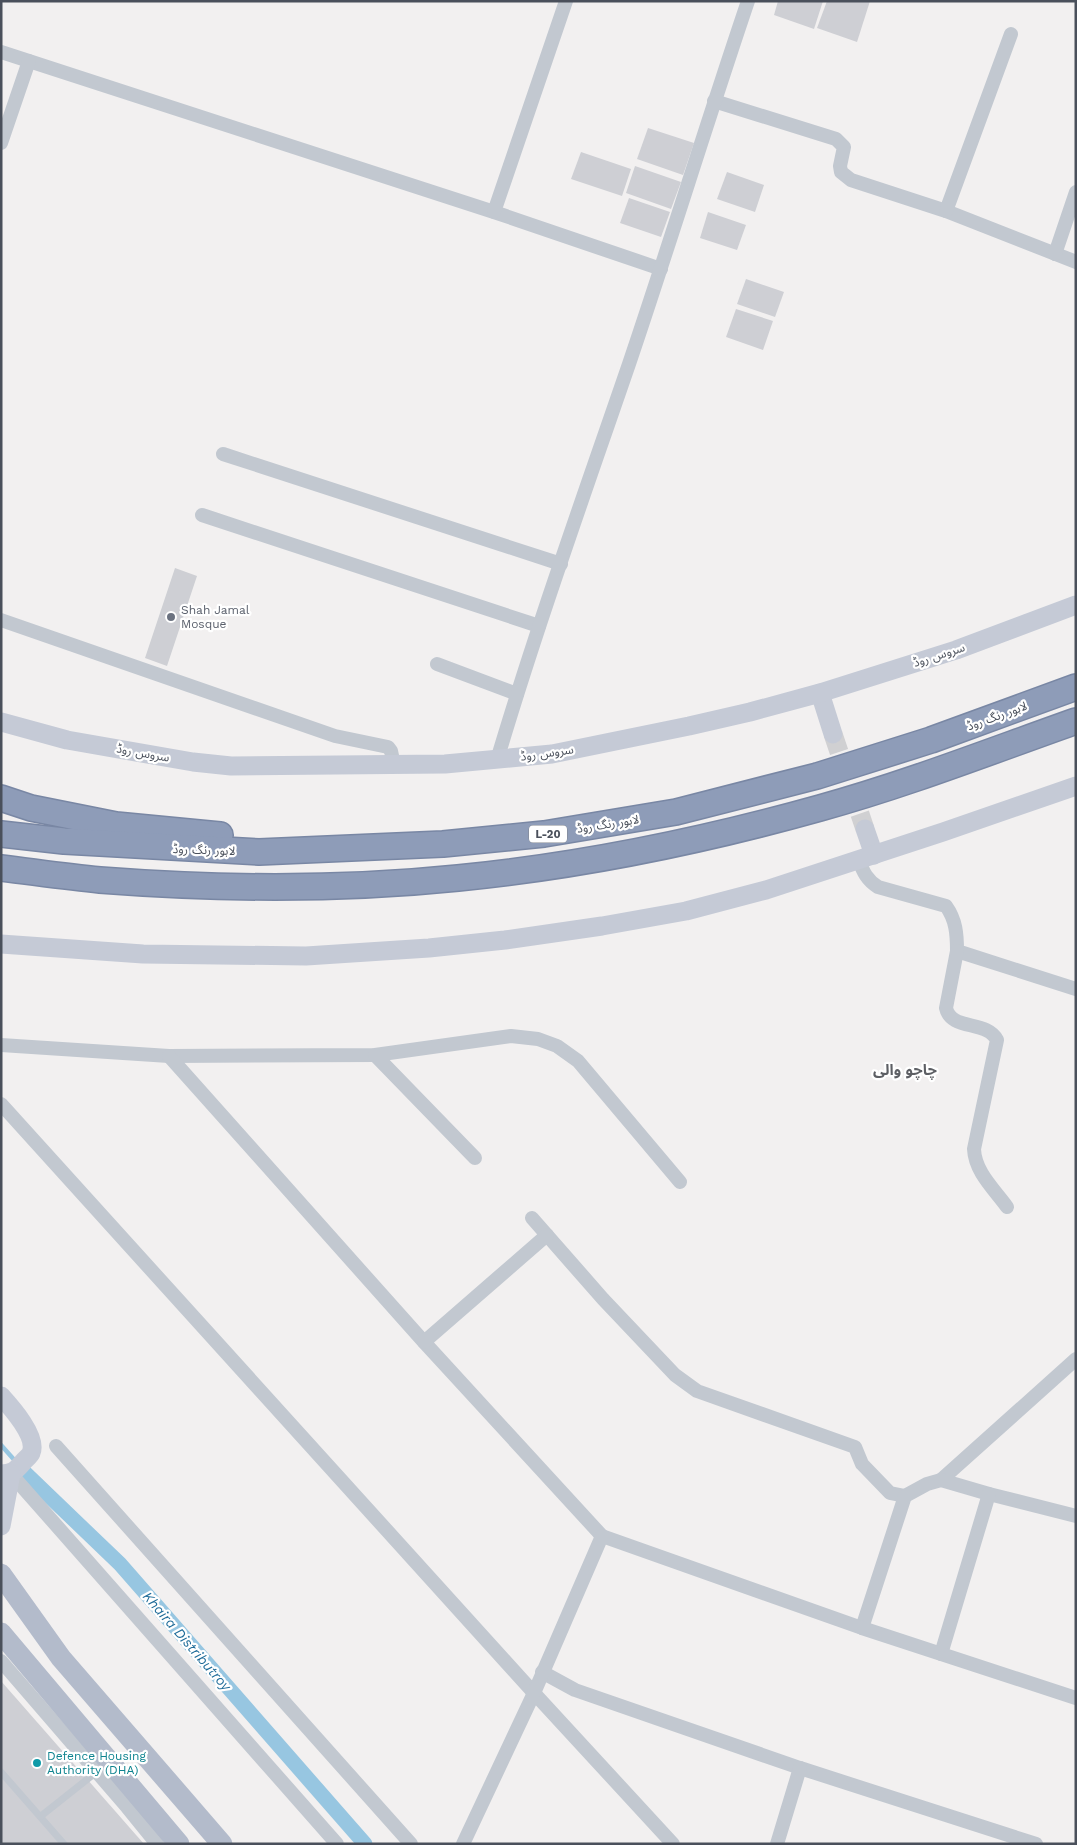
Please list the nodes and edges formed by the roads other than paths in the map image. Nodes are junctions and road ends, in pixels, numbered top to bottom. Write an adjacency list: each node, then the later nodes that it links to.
1 (566, 1): 10 (street)
2 (748, 1): 6 (street)
3 (1012, 34): 9 (street)
4 (1, 52): 5 (street)
5 (29, 61): 7 (street); 10 (street)
6 (714, 101): 9 (street); 13 (street)
7 (1, 143)
8 (1076, 192): 11 (street)
9 (946, 211): 11 (street)
10 (494, 212): 13 (street)
11 (1055, 254): 12 (street)
12 (1076, 262)
13 (661, 269): 16 (street)
14 (223, 454): 16 (street)
15 (202, 515): 19 (street)
16 (561, 564): 19 (street)
17 (1076, 605): 22 (street, سروس روڈ)
18 (1, 620): 28 (street)
19 (539, 626): 23 (street)
20 (437, 664): 23 (street)
21 (1076, 687): 33 (highway, لاہور رنگ روڈ / L-20)
22 (820, 693): 26 (street); 27 (street, سروس روڈ)
23 (517, 694): 27 (street)
24 (1076, 721): 36 (highway)
25 (1, 722): 28 (street, سروس روڈ)
26 (833, 734)
27 (497, 760): 28 (street, سروس روڈ)
28 (394, 765)
29 (1076, 786): 34 (street)
30 (1, 798): 33 (highway)
31 (865, 829): 34 (street)
32 (1, 834): 33 (highway, لاہور رنگ روڈ / L-20)
33 (321, 850)
34 (866, 857): 38 (street); 39 (street)
35 (1, 868): 36 (highway)
36 (97, 880): 37 (highway)
37 (1, 885)
38 (1, 944)
39 (957, 951): 40 (street); 47 (street)
40 (1076, 989)
41 (1, 1045): 43 (street)
42 (375, 1055): 43 (street); 45 (street); 46 (street)
43 (169, 1056): 50 (street)
44 (1, 1104): 67 (street)
45 (475, 1158)
46 (680, 1182)
47 (1007, 1207)
48 (532, 1218): 49 (street)
49 (547, 1235): 50 (street); 57 (street)
50 (424, 1342): 60 (street)
51 (1076, 1359): 55 (street)
52 (1, 1396): 54 (street)
53 (56, 1446): 78 (street)
54 (10, 1472): 59 (street); 77 (street)
55 (941, 1480): 56 (street); 57 (street)
56 (989, 1494): 58 (street); 64 (street)
57 (905, 1496): 62 (street)
58 (1076, 1516)
59 (1, 1526)
60 (602, 1536): 62 (street); 66 (street)
61 (1, 1574): 76 (main road)
62 (862, 1628): 64 (street)
63 (1, 1633): 69 (main road)
64 (941, 1654): 68 (street)
65 (1, 1661): 69 (street)
66 (542, 1672): 67 (street); 70 (street)
67 (534, 1693): 79 (street); 80 (street)
68 (1076, 1698)
69 (103, 1767): 72 (lane); 74 (street); 75 (main road)
70 (800, 1768): 81 (street); 82 (street)
71 (1, 1772): 72 (lane)
72 (41, 1816): 73 (lane)
73 (64, 1844)
74 (157, 1844)
75 (180, 1844)
76 (222, 1844)
77 (337, 1844)
78 (411, 1844)
79 (463, 1844)
80 (673, 1844)
81 (777, 1844)
82 (1036, 1844)

